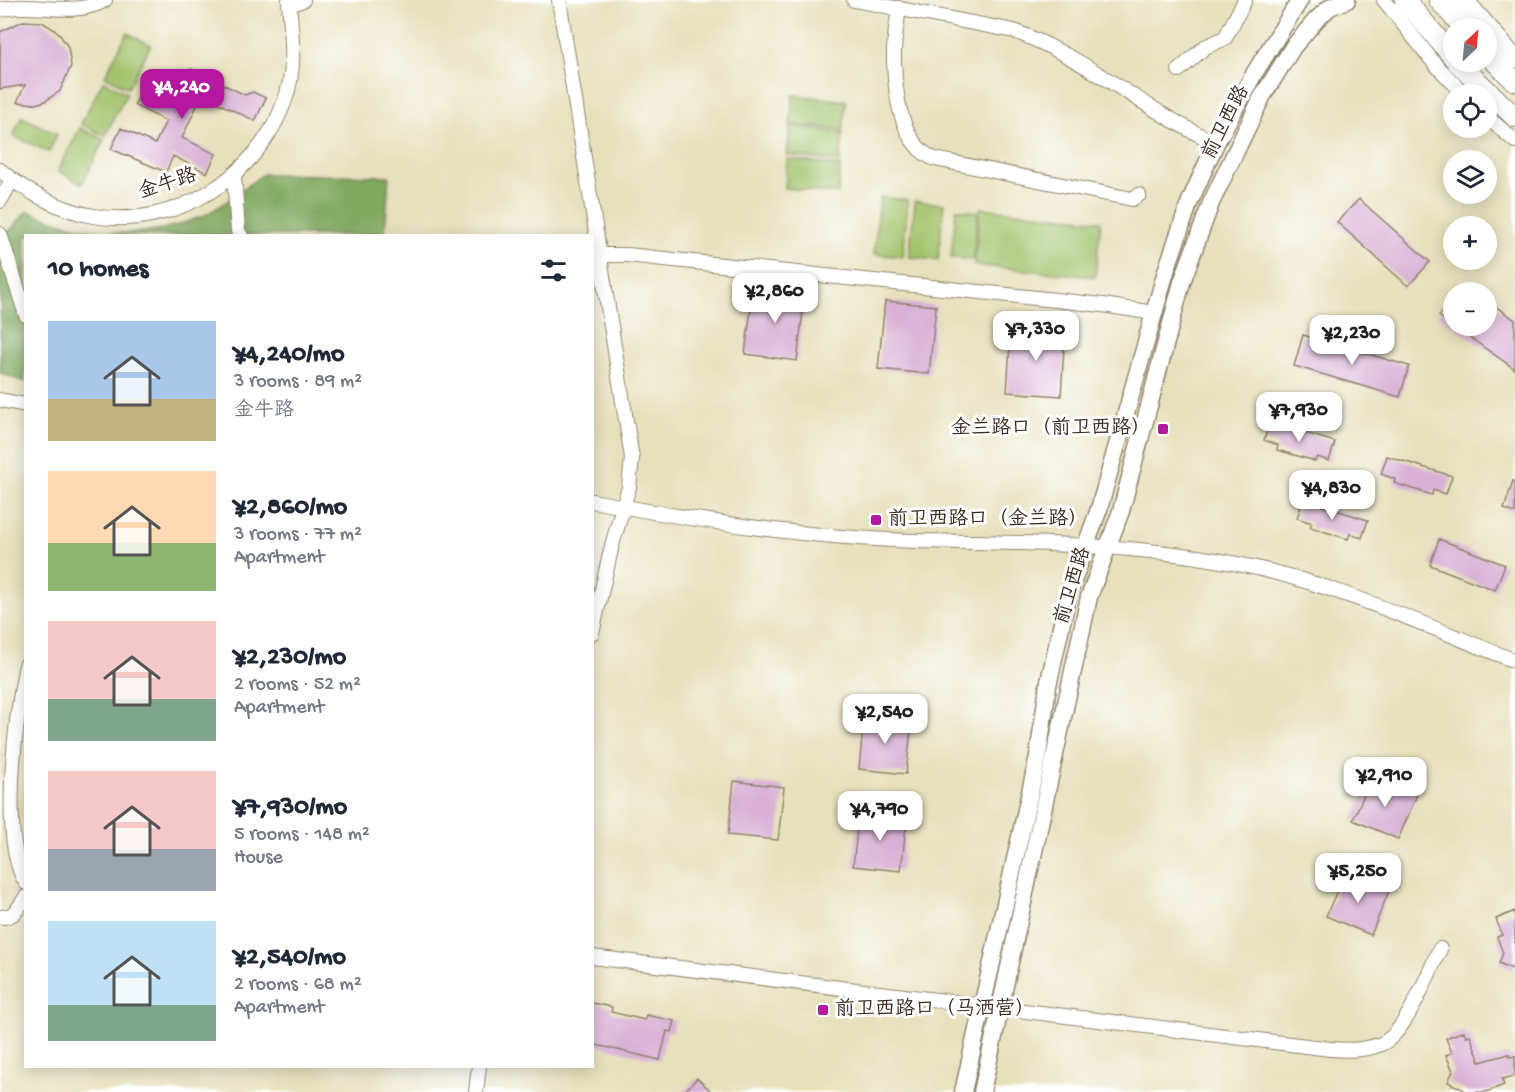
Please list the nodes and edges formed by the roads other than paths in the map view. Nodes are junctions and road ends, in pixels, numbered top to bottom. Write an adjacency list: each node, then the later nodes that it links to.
1 (105, 0): 18 (street)
2 (303, 0): 16 (street)
3 (559, 0): 46 (street)
4 (854, 0): 17 (street)
5 (1245, 0): 28 (street)
6 (1300, 0): 38 (main road, 前卫西路)
7 (1347, 0): 55 (main road, 前卫西路)
8 (1384, 0): 32 (street)
9 (1405, 0): 24 (highway)
10 (1410, 0): 22 (main road)
11 (1435, 0): 19 (main road)
12 (1440, 0): 20 (highway)
13 (1458, 0): 21 (main road)
14 (1463, 0): 25 (highway)
15 (1473, 0): 25 (street)
16 (289, 2): 40 (street, 金牛路)
17 (899, 8): 38 (street); 42 (street)
18 (0, 10)
19 (1450, 18)
20 (1455, 18)
21 (1473, 18)
22 (1443, 38)
23 (1497, 43): 25 (main road)
24 (1443, 45)
25 (1514, 59)
26 (1497, 64): 31 (highway)
27 (1497, 69): 33 (main road)
28 (1179, 70)
29 (1468, 72): 35 (highway)
30 (1474, 72): 34 (main road)
31 (1515, 81)
32 (1454, 84)
33 (1515, 86)
34 (1515, 111)
35 (1515, 117)
36 (1497, 125): 37 (street)
37 (1515, 141)
38 (1216, 143): 49 (main road, 前卫西路)
39 (0, 170): 41 (street, 金牛路)
40 (234, 176): 41 (street, 金牛路); 45 (street)
41 (12, 180): 43 (street)
42 (1139, 195)
43 (0, 201)
44 (0, 234): 48 (street)
45 (240, 234)
46 (598, 255): 47 (street); 49 (street)
47 (597, 281): 53 (street)
48 (24, 309)
49 (1154, 313): 54 (main road, 前卫西路)
50 (0, 400): 51 (street)
51 (24, 405)
52 (594, 501): 53 (street)
53 (623, 507): 54 (street); 56 (street)
54 (1086, 545): 55 (street); 64 (main road, 前卫西路)
55 (1108, 547): 57 (street); 65 (main road, 前卫西路)
56 (594, 625)
57 (1515, 661)
58 (24, 676): 59 (street)
59 (24, 881)
60 (24, 900): 61 (street)
61 (0, 917)
62 (1440, 949): 65 (street)
63 (594, 957): 64 (street)
64 (980, 1006): 65 (street); 68 (main road, 前卫西路)
65 (1001, 1008): 69 (main road, 前卫西路)
66 (479, 1068): 67 (street)
67 (476, 1092)
68 (963, 1092)
69 (982, 1092)

